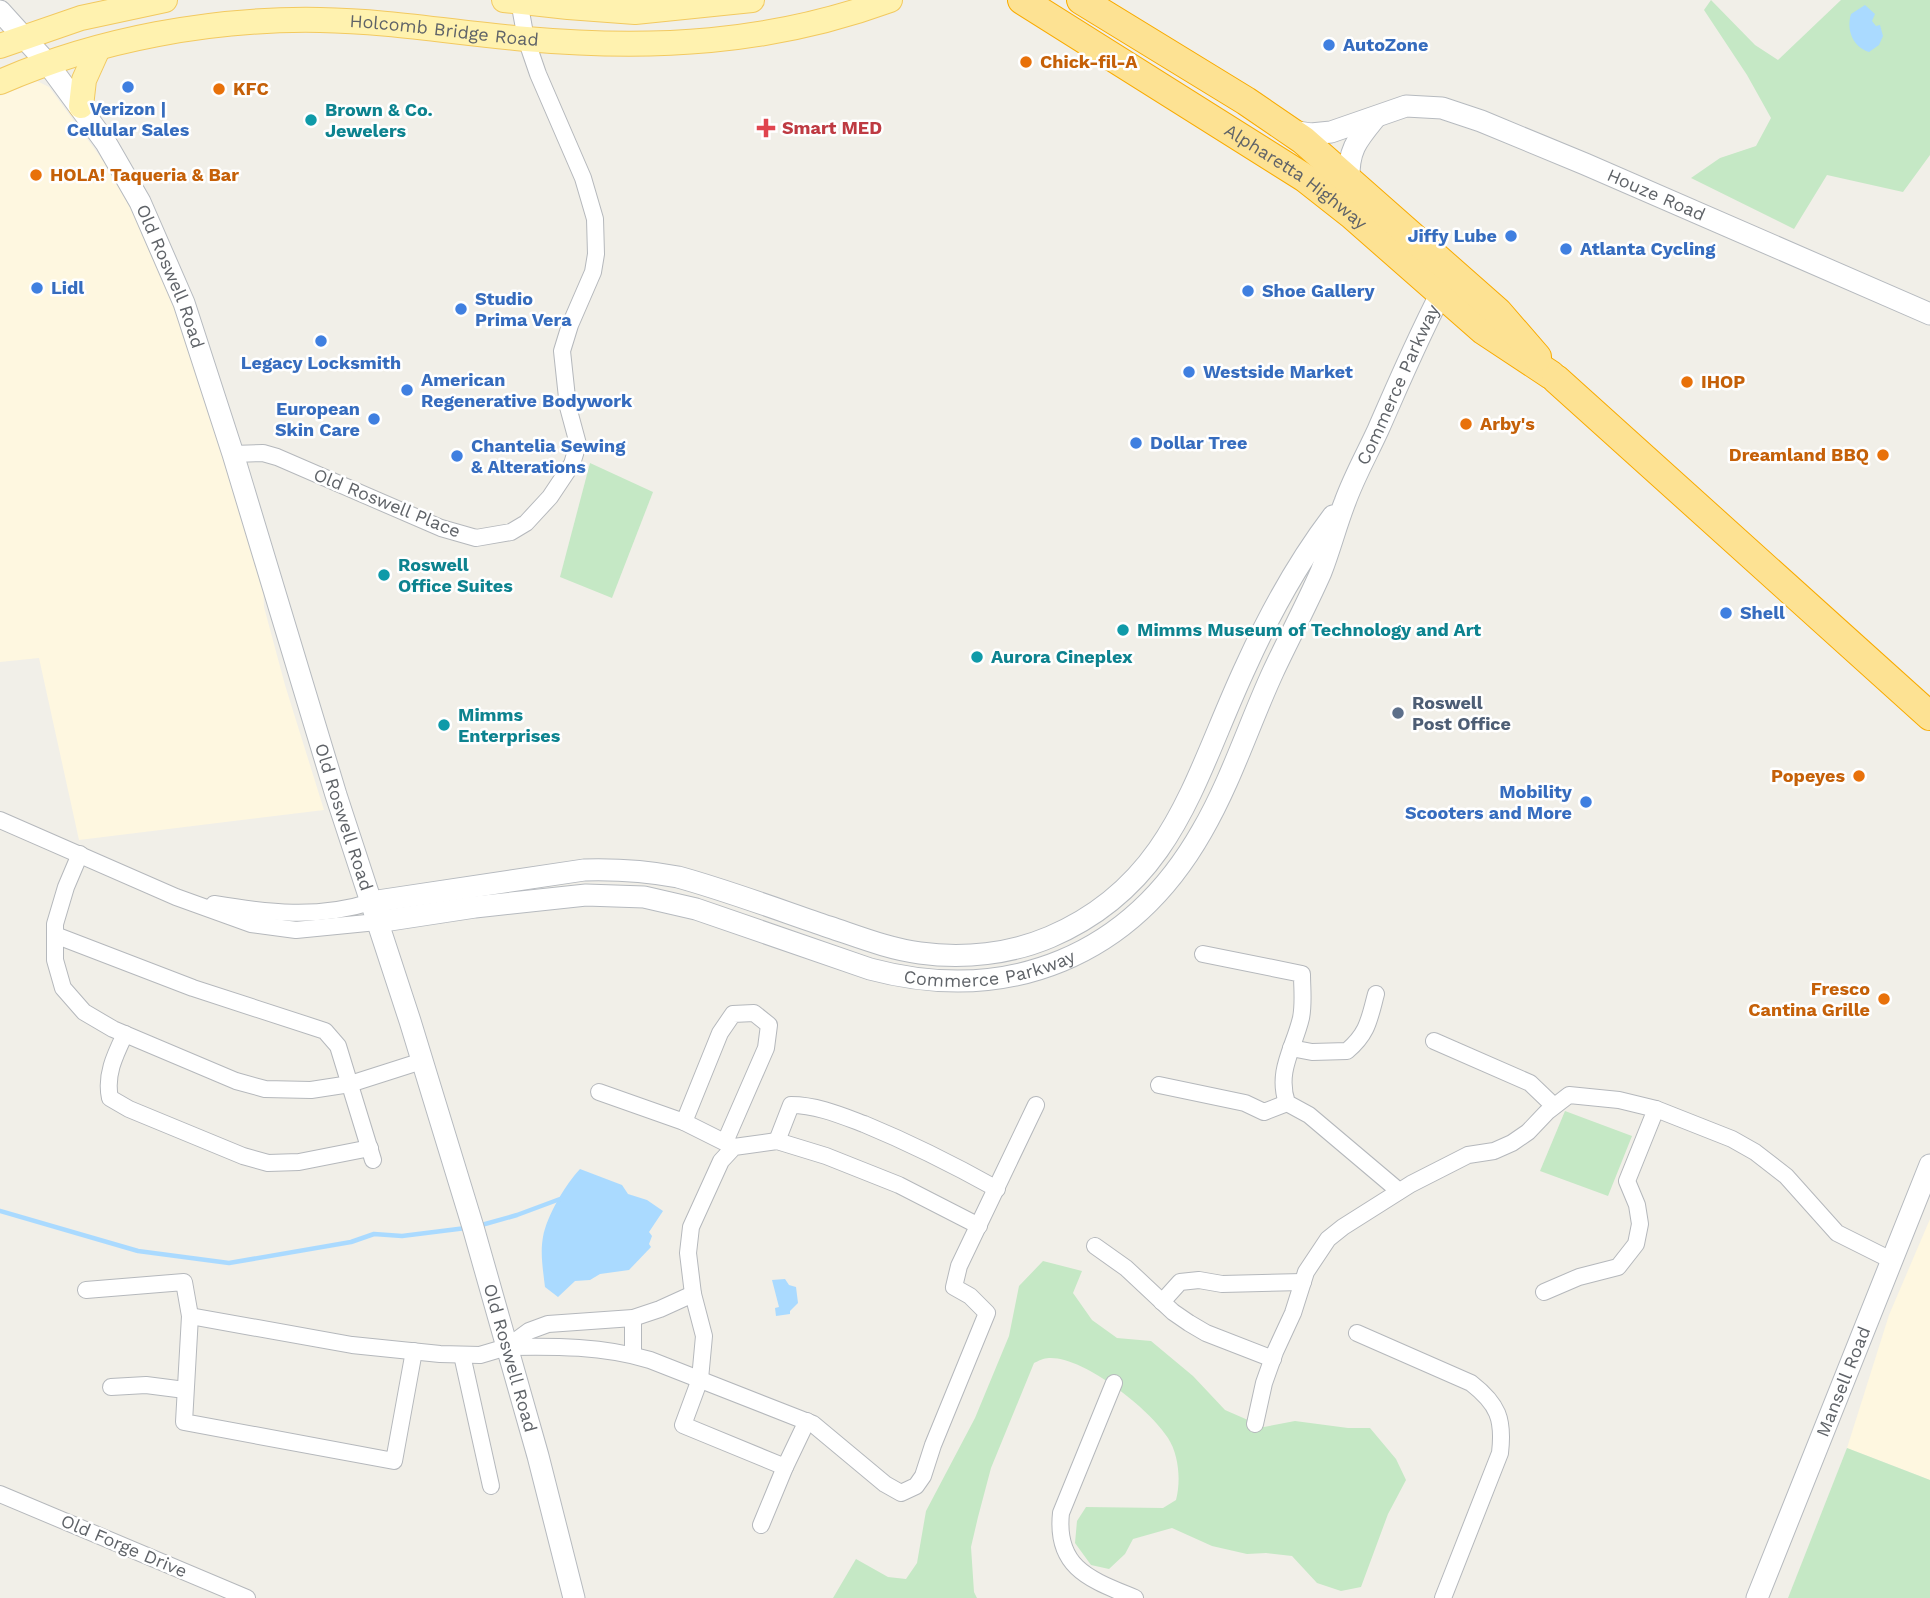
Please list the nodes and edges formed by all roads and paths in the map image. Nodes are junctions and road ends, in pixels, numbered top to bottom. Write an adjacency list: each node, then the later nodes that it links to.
1 (165, 0): 8 (main road)
2 (752, 0): 6 (main road, Holcomb Bridge Road)
3 (890, 0): 9 (main road, Holcomb Bridge Road)
4 (1021, 0): 18 (highway, Alpharetta Highway)
5 (1081, 0): 16 (highway, Alpharetta Highway)
6 (512, 1): 9 (street, Old Roswell Place)
7 (0, 11): 8 (street, Old Roswell Road)
8 (24, 36): 10 (main road); 12 (street, Old Roswell Road)
9 (526, 39): 11 (main road, Holcomb Bridge Road); 20 (street, Old Roswell Place)
10 (0, 46)
11 (98, 49): 12 (main road, Holcomb Bridge Road); 14 (main road)
12 (48, 64): 13 (main road, Holcomb Bridge Road); 14 (street, Old Roswell Road)
13 (0, 82)
14 (81, 106): 20 (street, Old Roswell Road)
15 (1375, 118): 16 (street, Houze Road); 17 (street); 19 (street, Houze Road)
16 (1291, 131): 17 (highway, Alpharetta Highway)
17 (1349, 180): 18 (highway, Alpharetta Highway)
18 (1447, 281): 21 (highway, Alpharetta Highway); 24 (street, Commerce Parkway)
19 (1930, 314)
20 (233, 454): 24 (street, Old Roswell Road)
21 (1930, 716)
22 (0, 820): 23 (street)
23 (80, 854): 24 (street); 25 (street)
24 (374, 912): 31 (street, Old Roswell Road)
25 (55, 935): 28 (street); 32 (street)
26 (1203, 954): 30 (street)
27 (1376, 994): 30 (street)
28 (125, 1034): 32 (street); 32 (street)
29 (1434, 1041): 37 (street)
30 (1290, 1048): 35 (street)
31 (422, 1061): 32 (street); 56 (street, Old Roswell Road)
32 (350, 1084)
33 (1159, 1085): 35 (street)
34 (599, 1092): 39 (street)
35 (1287, 1103): 44 (street)
36 (1036, 1105): 43 (street)
37 (1554, 1106): 38 (street); 44 (street)
38 (1656, 1109): 47 (street); 50 (street)
39 (684, 1122): 41 (street); 41 (street)
40 (778, 1141): 41 (street); 43 (street); 45 (street)
41 (729, 1144): 51 (street)
42 (1930, 1165): 47 (street, Mansell Road)
43 (997, 1189): 45 (street)
44 (1399, 1191): 48 (street)
45 (979, 1226): 65 (street)
46 (1096, 1246): 52 (street)
47 (1891, 1260): 75 (street, Mansell Road)
48 (1303, 1282): 52 (street); 60 (street)
49 (86, 1290): 53 (street)
50 (1545, 1292)
51 (693, 1294): 54 (street); 61 (street)
52 (1162, 1302): 60 (street)
53 (190, 1316): 57 (street); 64 (street)
54 (633, 1318): 56 (street); 58 (street)
55 (1357, 1333): 74 (street)
56 (507, 1347): 58 (street); 59 (street); 72 (street, Old Roswell Road)
57 (414, 1351): 59 (street); 64 (street)
58 (633, 1354): 61 (street)
59 (462, 1355): 68 (street)
60 (1273, 1359): 66 (street)
61 (700, 1379): 65 (street); 67 (street)
62 (1114, 1382): 73 (street)
63 (111, 1387): 64 (street)
64 (186, 1390)
65 (807, 1421): 67 (street)
66 (1255, 1424)
67 (785, 1467): 70 (street)
68 (491, 1486)
69 (0, 1494): 71 (street, Old Forge Drive)
70 (761, 1525)
71 (247, 1598)
72 (574, 1598)
73 (1135, 1598)
74 (1443, 1598)
75 (1757, 1598)

